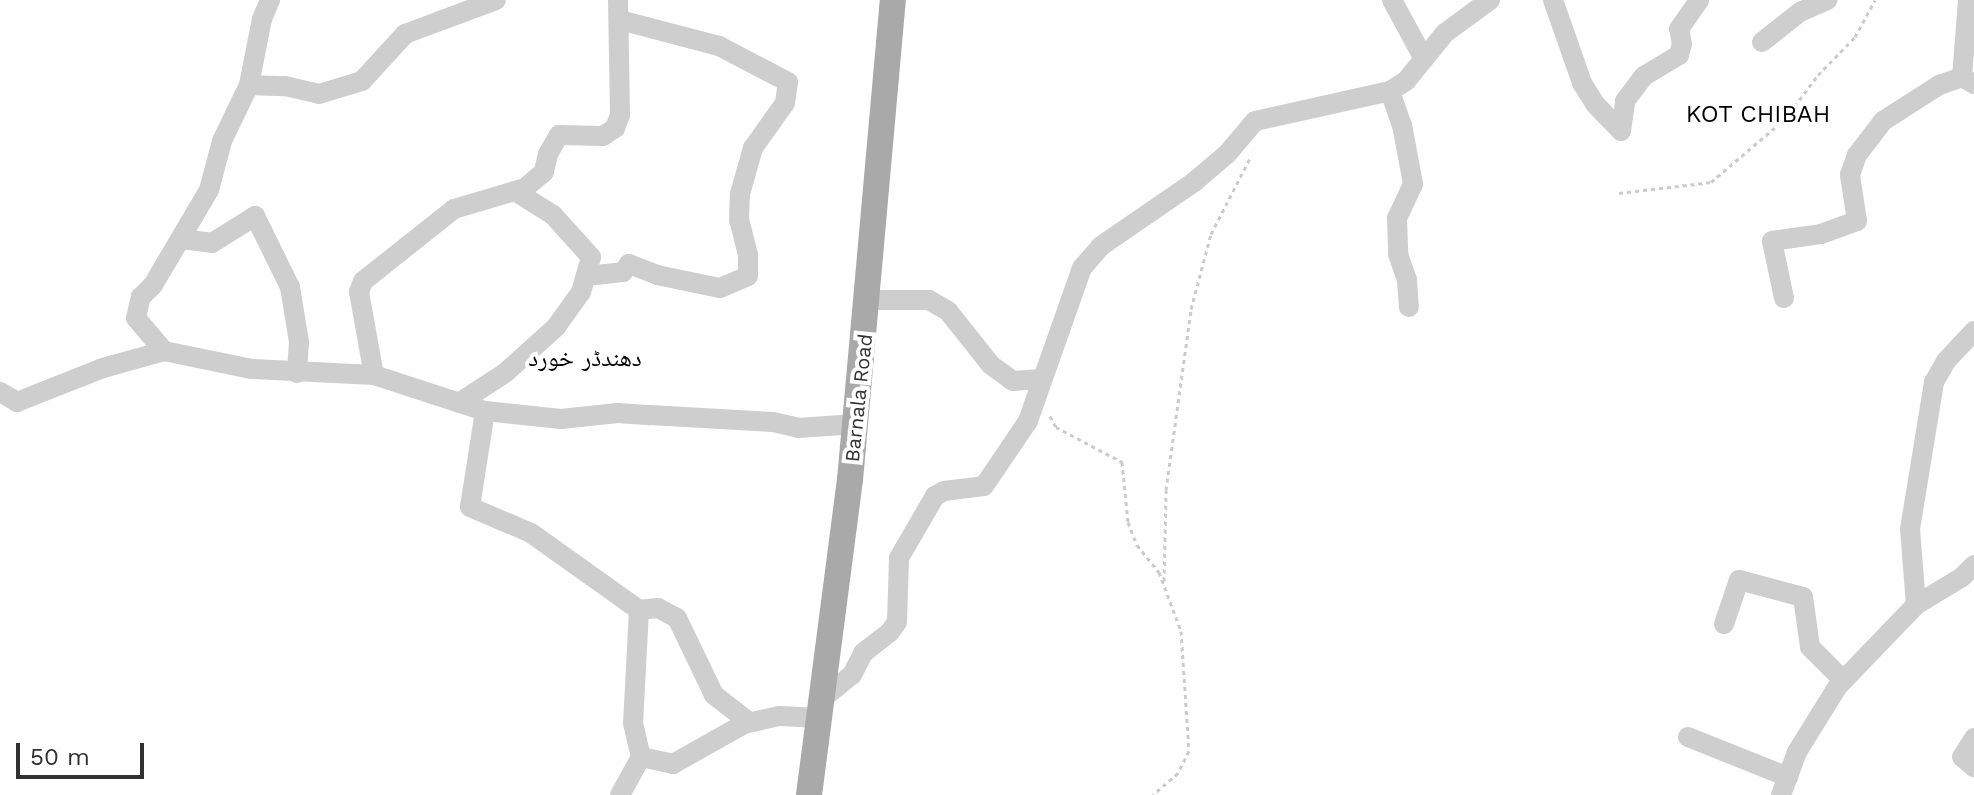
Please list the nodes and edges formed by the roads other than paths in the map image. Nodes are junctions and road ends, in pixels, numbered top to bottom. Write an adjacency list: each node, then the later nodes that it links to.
1 (270, 0): 14 (street)
2 (496, 0): 14 (street)
3 (893, 0): 20 (main road, Barnala Road)
4 (1392, 0): 12 (street)
5 (1490, 0): 12 (street)
6 (1553, 0): 7 (street)
7 (1699, 0)
8 (1827, 0): 11 (street)
9 (1968, 0): 13 (street)
10 (619, 10): 16 (street); 18 (street)
11 (1762, 42)
12 (1424, 59): 15 (street)
13 (1968, 80): 19 (street)
14 (249, 85): 17 (street)
15 (1390, 91): 21 (street); 26 (street)
16 (515, 191): 18 (street); 25 (street)
17 (181, 239): 23 (street); 24 (street)
18 (586, 276): 28 (street)
19 (1784, 298)
20 (869, 300): 26 (street); 30 (main road, Barnala Road)
21 (1409, 307)
22 (1974, 331): 32 (street)
23 (164, 351): 24 (street); 27 (street)
24 (297, 373): 25 (street)
25 (374, 375): 28 (street)
26 (1041, 379): 36 (street)
27 (0, 392)
28 (459, 403): 29 (street)
29 (485, 411): 30 (street); 33 (street)
30 (856, 424): 36 (main road, Barnala Road)
31 (1974, 565): 32 (street)
32 (1916, 605): 35 (street)
33 (639, 610): 37 (street); 40 (street)
34 (1724, 624): 35 (street)
35 (1843, 680): 42 (street)
36 (821, 708): 37 (street); 44 (main road, Barnala Road)
37 (749, 722): 40 (street)
38 (1688, 737): 42 (street)
39 (1974, 738): 41 (street)
40 (641, 757): 43 (street)
41 (1974, 767)
42 (1784, 786)
43 (620, 795)
44 (809, 795)

